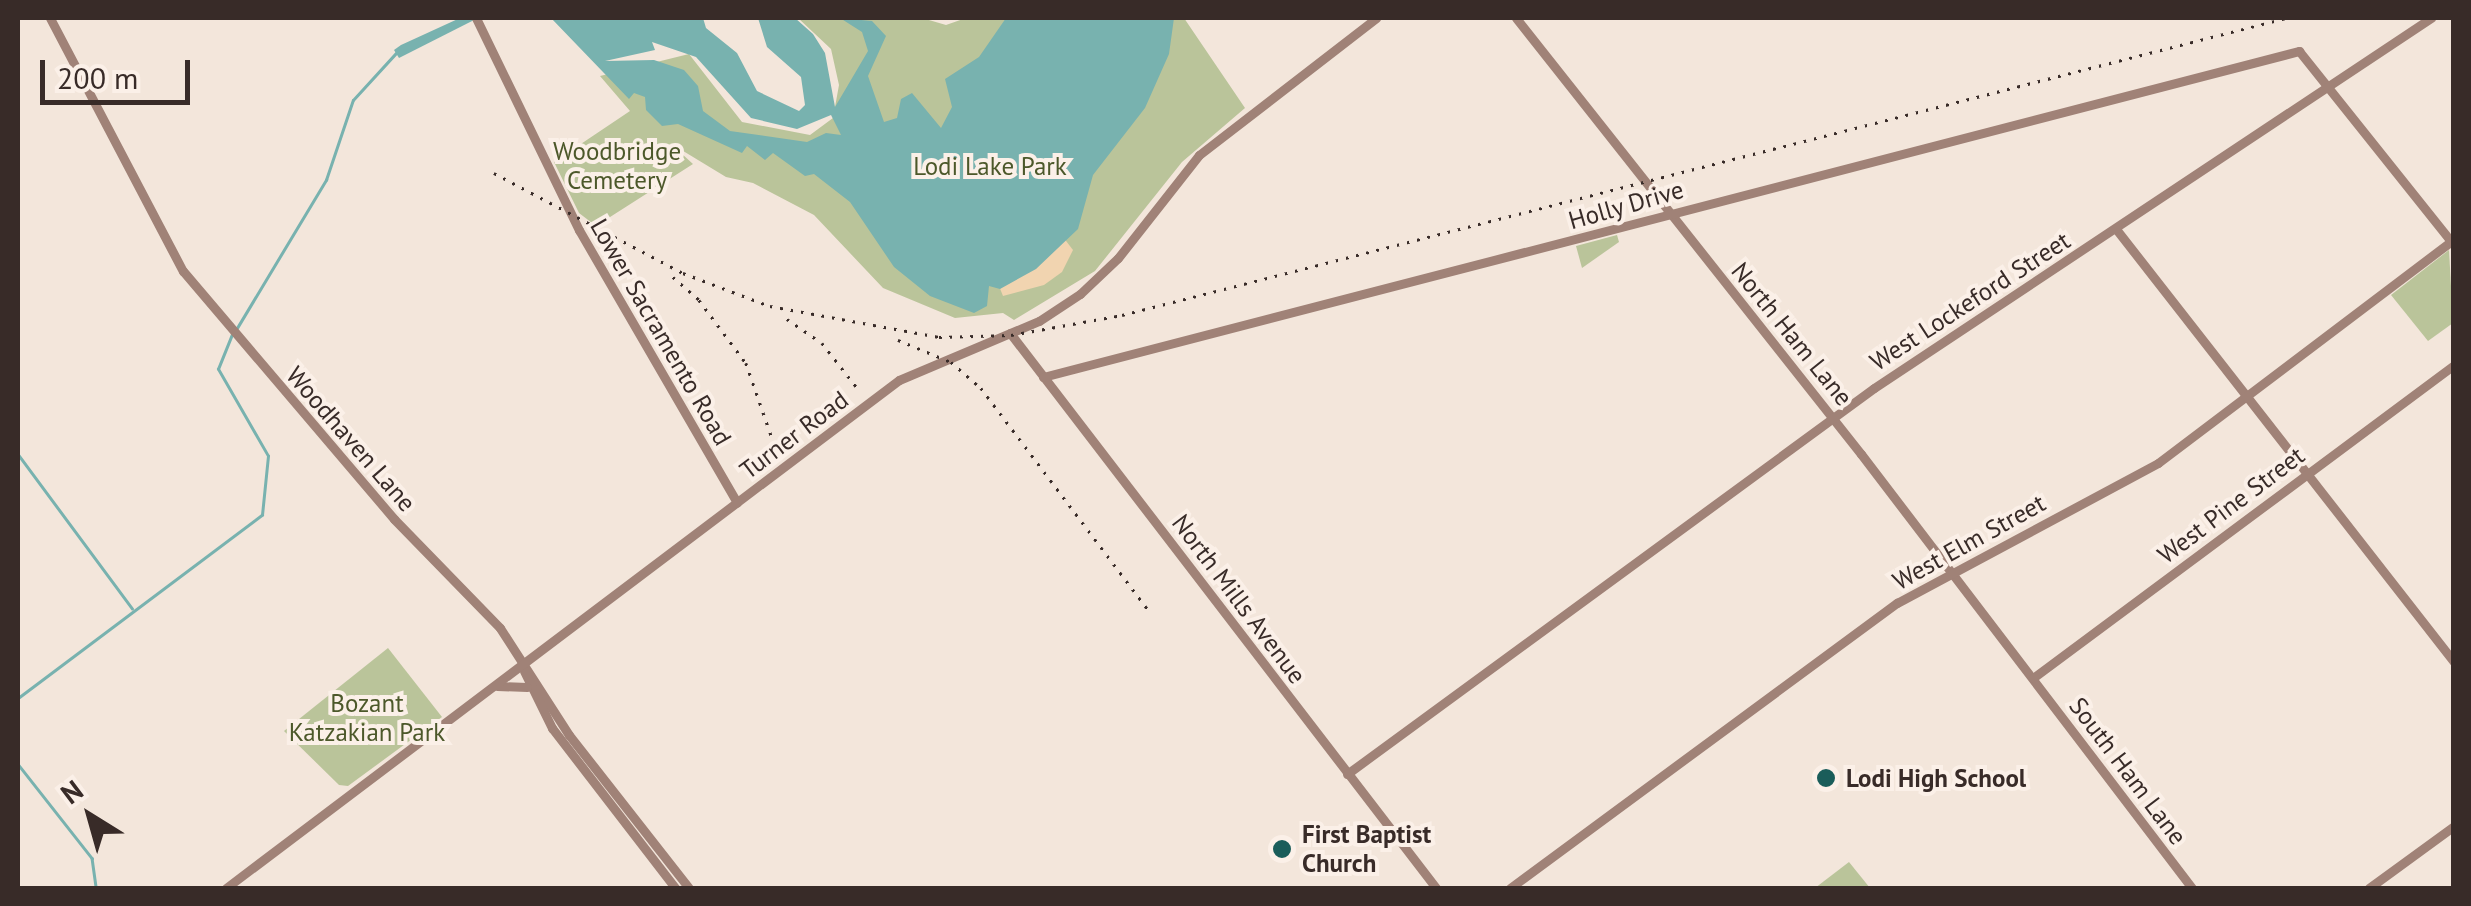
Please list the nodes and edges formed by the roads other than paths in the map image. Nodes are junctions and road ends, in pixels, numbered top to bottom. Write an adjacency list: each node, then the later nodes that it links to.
1 (50, 18): 19 (street, Woodhaven Lane)
2 (1376, 18): 10 (street, Turner Road)
3 (1516, 18): 7 (street, North Ham Lane)
4 (2430, 18): 6 (street, West Lockeford Street)
5 (478, 20): 16 (street, Lower Sacramento Road)
6 (2330, 85): 7 (street, Holly Drive); 8 (street, West Lockeford Street); 9 (street)
7 (1670, 212): 12 (street, Holly Drive); 14 (street, North Ham Lane)
8 (2116, 228): 13 (street); 14 (street, West Lockeford Street)
9 (2453, 242): 13 (street, West Elm Street)
10 (1010, 333): 12 (street, North Mills Avenue); 16 (street, Turner Road)
11 (2454, 365): 15 (street, West Pine Street)
12 (1044, 377): 23 (street, North Mills Avenue)
13 (2246, 396): 15 (street); 17 (street, West Elm Street)
14 (1833, 418): 17 (street, North Ham Lane); 23 (street, West Lockeford Street)
15 (2308, 478): 18 (street); 20 (street, West Pine Street)
16 (737, 502): 19 (street, Turner Road)
17 (1955, 575): 20 (street, North Ham Lane); 30 (street, West Elm Street)
18 (2454, 662)
19 (523, 665): 21 (street); 22 (street, Turner Road); 25 (street, Woodhaven Lane)
20 (2033, 678): 31 (street, South Ham Lane)
21 (527, 686): 22 (street); 25 (street)
22 (494, 687): 26 (street, Turner Road)
23 (1347, 774): 29 (street, North Mills Avenue)
24 (2454, 826): 32 (street)
25 (656, 855): 27 (street); 28 (street)
26 (226, 888)
27 (676, 888)
28 (689, 888)
29 (1436, 888)
30 (1510, 888)
31 (2192, 888)
32 (2370, 888)

